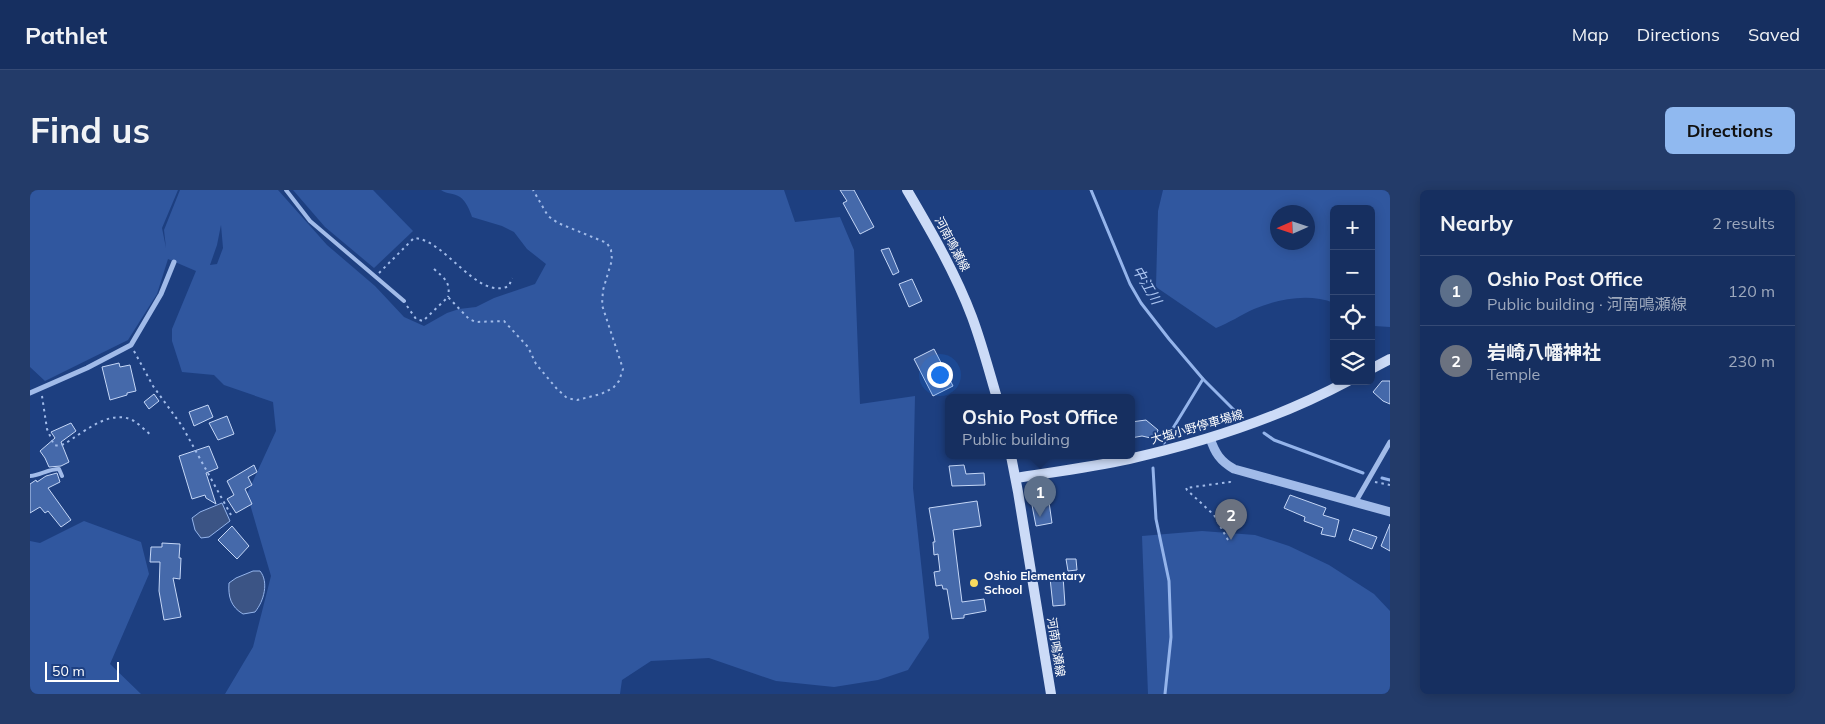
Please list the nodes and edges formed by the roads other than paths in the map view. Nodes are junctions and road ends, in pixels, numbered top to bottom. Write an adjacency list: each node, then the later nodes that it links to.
1 (286, 190): 4 (lane)
2 (907, 190): 9 (main road, 河南鳴瀬線)
3 (174, 262): 8 (street)
4 (404, 301)
5 (1390, 359): 6 (main road)
6 (1375, 367)
7 (1341, 385): 10 (main road, 大塩小野停車場線)
8 (30, 393)
9 (996, 394)
10 (1210, 438): 12 (main road, 大塩小野停車場線); 18 (street)
11 (1390, 442): 18 (street)
12 (1135, 457)
13 (1012, 459): 17 (main road, 河南鳴瀬線)
14 (1128, 459): 17 (main road, 大塩小野停車場線)
15 (30, 476): 16 (lane)
16 (62, 476)
17 (1016, 478): 20 (main road, 河南鳴瀬線)
18 (1355, 502): 19 (street)
19 (1390, 512)
20 (1050, 694)

